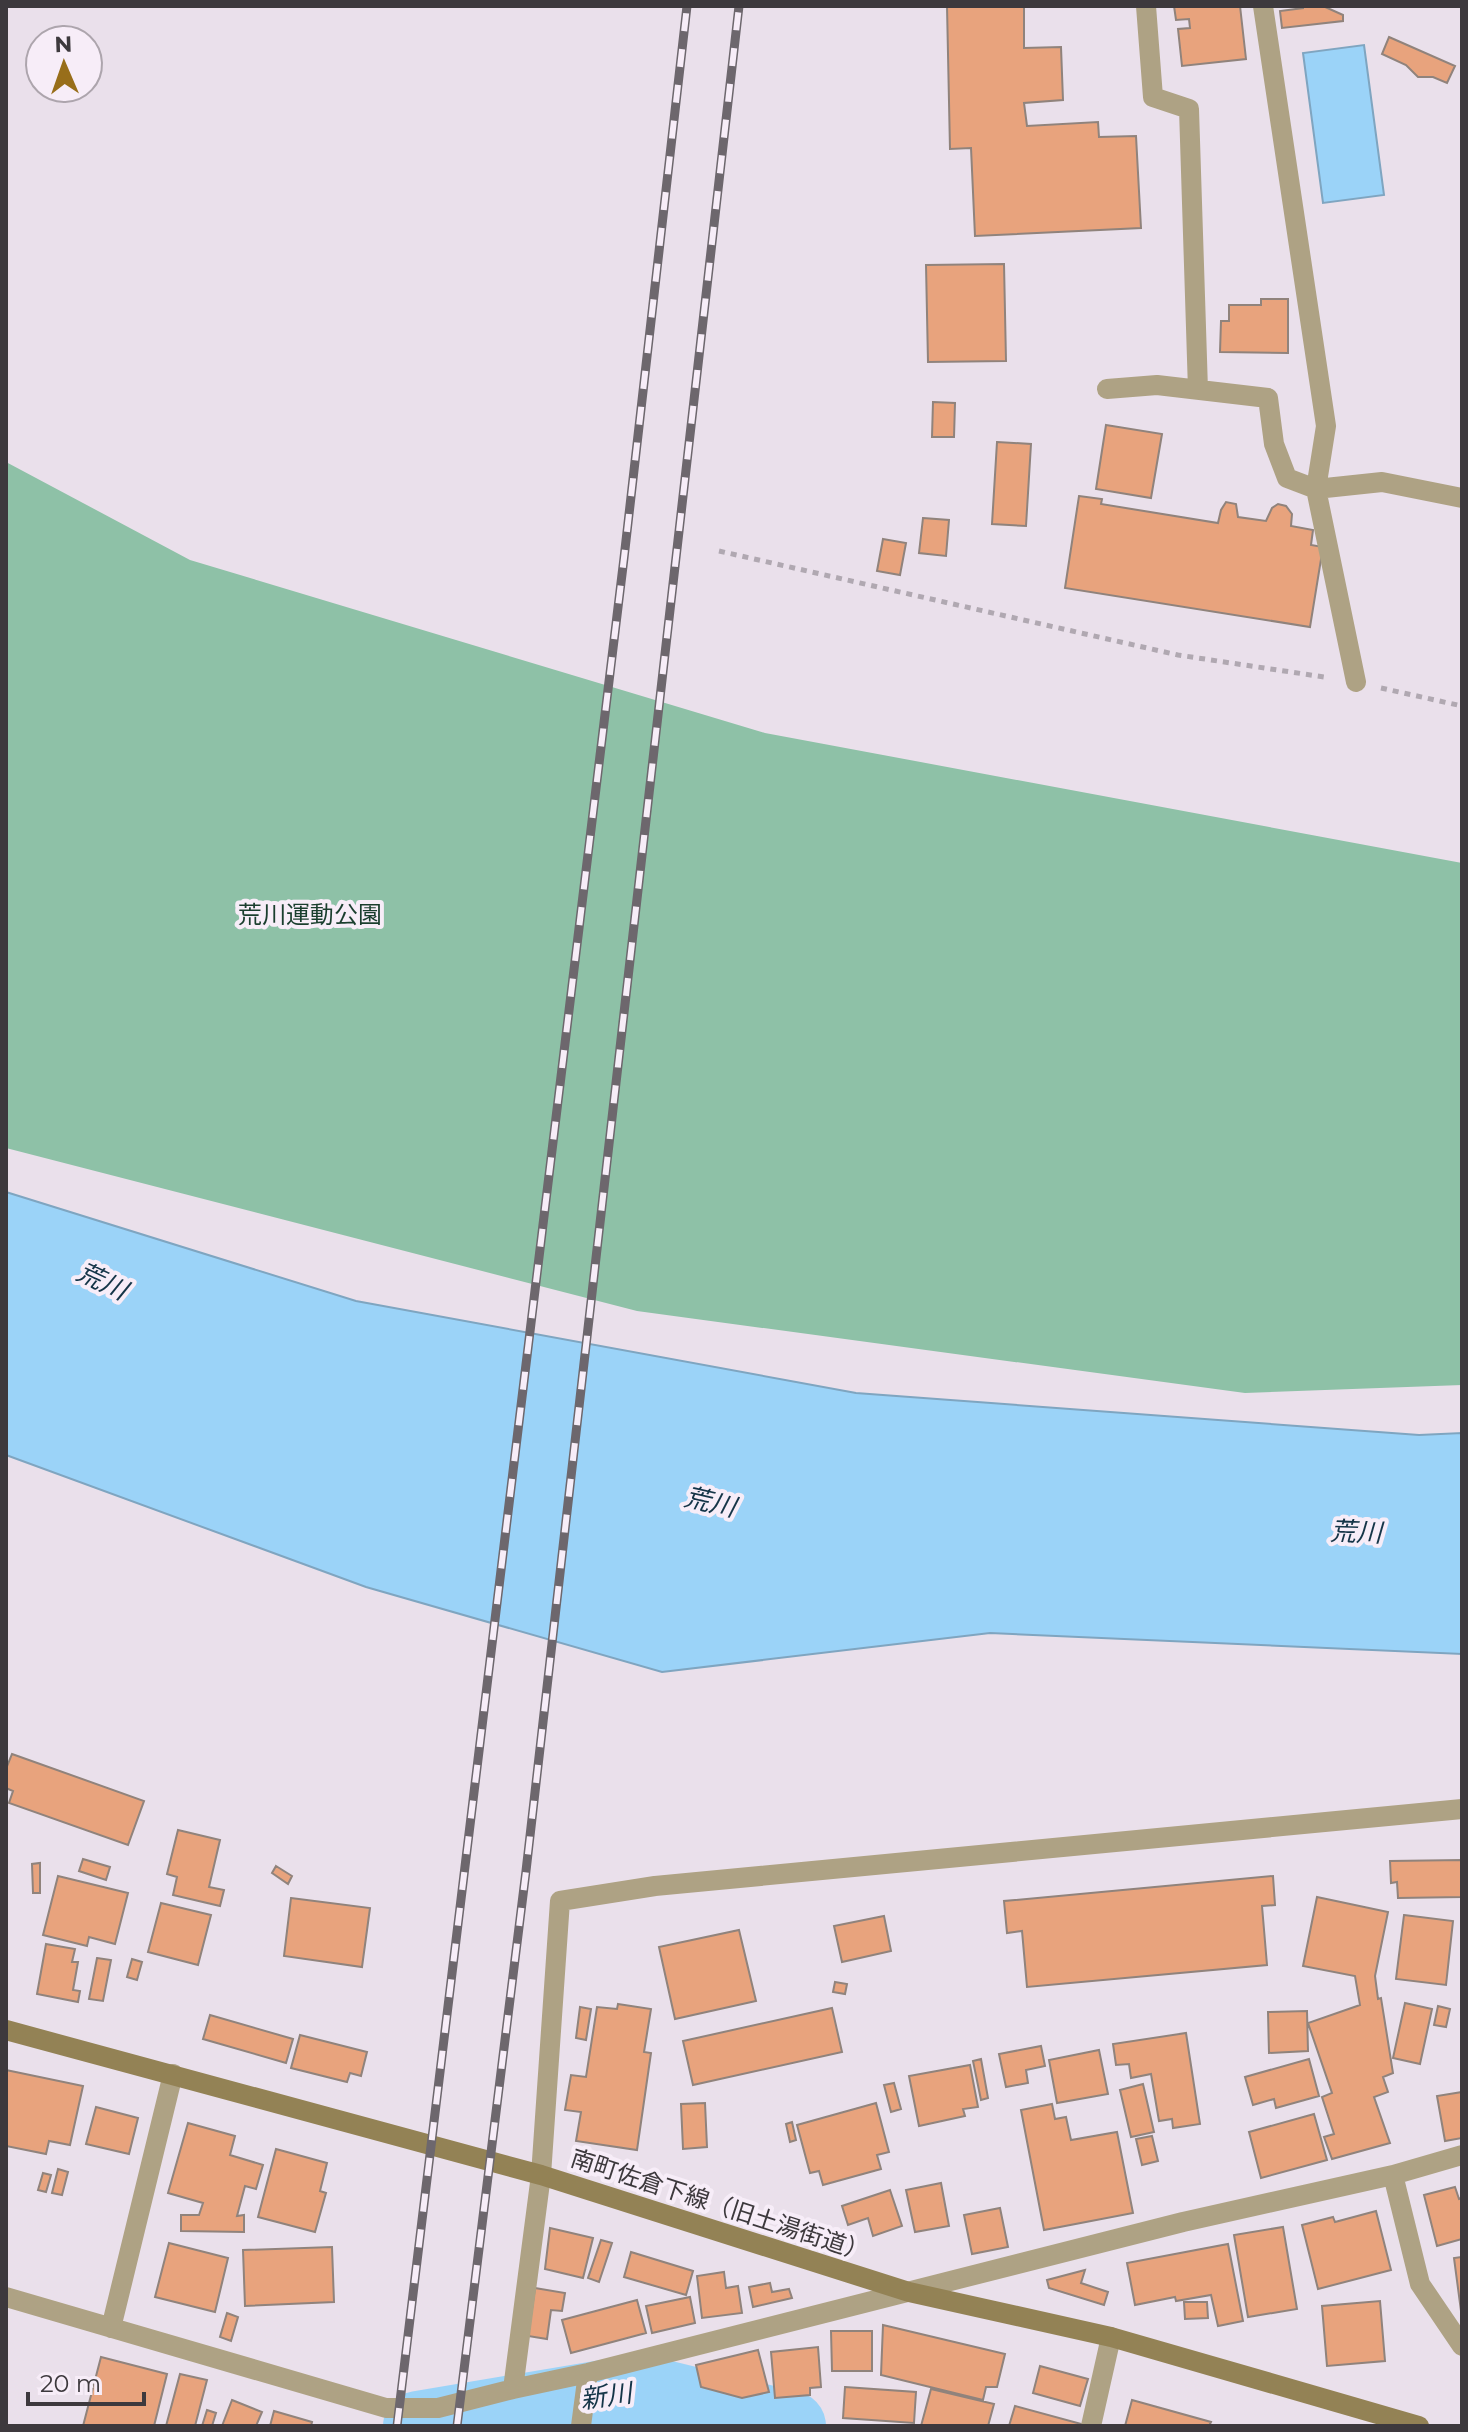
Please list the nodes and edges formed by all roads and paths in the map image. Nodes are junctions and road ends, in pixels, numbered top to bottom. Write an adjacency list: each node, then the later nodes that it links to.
1 (1146, 6): 4 (street)
2 (1263, 6): 5 (street)
3 (1107, 389): 4 (street)
4 (1198, 390): 5 (street)
5 (1316, 489): 6 (street); 8 (street)
6 (1462, 498)
7 (719, 551): 8 (path)
8 (1356, 682): 9 (path)
9 (1462, 706)
10 (1462, 1809): 14 (street)
11 (6, 2030): 12 (street, 南町佐倉下線（旧土湯街道）)
12 (173, 2074): 14 (street, 南町佐倉下線（旧土湯街道）); 18 (street)
13 (1462, 2155): 15 (street)
14 (541, 2175): 16 (street, 南町佐倉下線（旧土湯街道）); 22 (street)
15 (1393, 2175): 16 (street); 20 (street)
16 (909, 2292): 19 (street, 南町佐倉下線（旧土湯街道）); 21 (street)
17 (6, 2297): 18 (street)
18 (111, 2328): 22 (street)
19 (1111, 2337): 24 (street); 25 (street, 南町佐倉下線（旧土湯街道）)
20 (1462, 2346)
21 (588, 2373): 22 (street); 23 (street)
22 (513, 2389)
23 (581, 2426)
24 (1091, 2426)
25 (1419, 2426)

